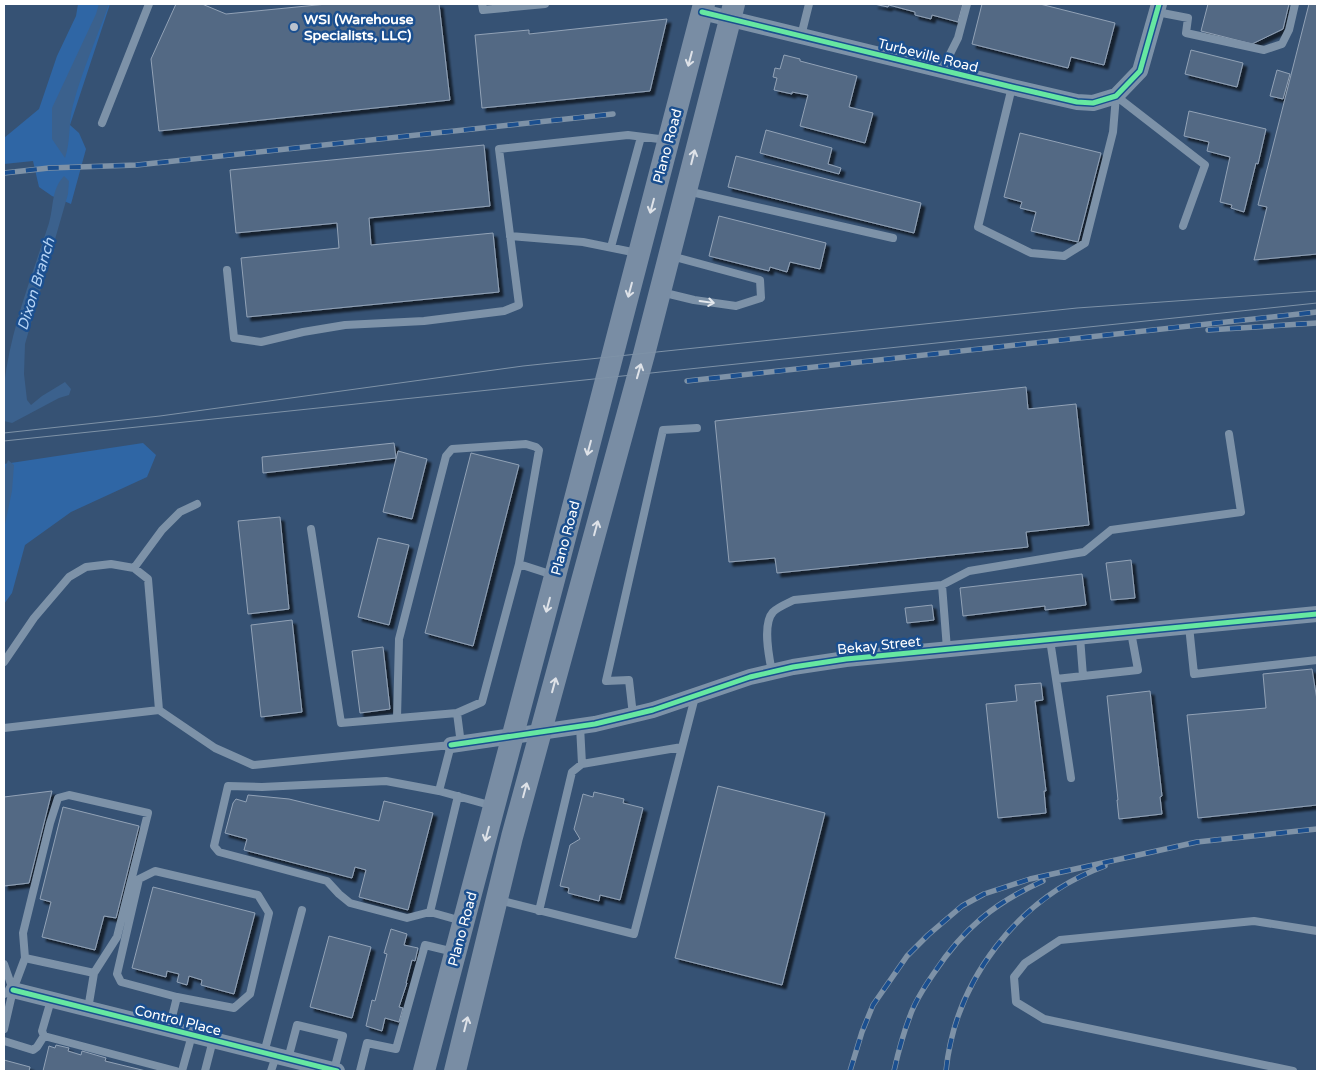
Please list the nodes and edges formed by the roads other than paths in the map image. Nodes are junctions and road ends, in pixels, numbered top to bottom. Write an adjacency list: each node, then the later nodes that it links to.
1 (149, 4): 14 (lane)
2 (482, 4): 3 (lane)
3 (545, 4)
4 (809, 4): 10 (lane)
5 (967, 4): 11 (lane)
6 (1295, 4): 8 (lane)
7 (704, 6): 9 (street, Turbeville Road); 16 (main road, Plano Road, one-way to 16)
8 (1158, 8): 13 (street)
9 (732, 11): 10 (street, Turbeville Road); 17 (main road, Plano Road, one-way to 9)
10 (801, 36): 11 (street, Turbeville Road)
11 (942, 70): 12 (street, Turbeville Road)
12 (1012, 87): 13 (street, Turbeville Road); 13 (lane)
13 (1116, 96): 18 (lane)
14 (102, 123)
15 (641, 137): 16 (lane); 19 (lane); 21 (lane)
16 (669, 140): 22 (main road, Plano Road, one-way to 22)
17 (685, 191): 20 (lane); 23 (main road, Plano Road)
18 (1183, 226)
19 (510, 236): 21 (lane); 24 (lane)
20 (893, 238)
21 (611, 247): 22 (lane)
22 (639, 254): 32 (main road, Plano Road, one-way to 32)
23 (668, 255): 25 (main road, Plano Road); 25 (lane, one-way to 23)
24 (226, 270)
25 (659, 292): 52 (main road, Plano Road, one-way to 25)
26 (697, 428): 48 (lane)
27 (1229, 434): 33 (lane)
28 (197, 504): 31 (lane)
29 (311, 529): 49 (lane)
30 (519, 564): 32 (lane); 47 (lane); 49 (lane)
31 (134, 568): 41 (lane); 46 (lane)
32 (556, 576): 53 (main road, Plano Road, one-way to 53)
33 (942, 585): 39 (lane); 42 (lane)
34 (1317, 614): 35 (street, Bekay Street)
35 (1189, 626): 36 (street, Bekay Street); 40 (lane)
36 (1131, 632): 37 (street, Bekay Street); 43 (lane)
37 (1080, 637): 38 (street, Bekay Street); 43 (lane)
38 (1050, 640): 39 (street, Bekay Street); 44 (lane)
39 (947, 650): 42 (street, Bekay Street)
40 (1317, 660)
41 (4, 662)
42 (772, 672): 45 (street, Bekay Street)
43 (1084, 676): 44 (lane)
44 (1056, 679): 57 (lane)
45 (696, 695): 48 (street, Bekay Street); 55 (lane)
46 (159, 710): 51 (lane); 54 (lane)
47 (457, 713): 49 (lane); 54 (lane)
48 (634, 715): 50 (street, Bekay Street)
49 (397, 718)
50 (580, 726): 52 (street, Bekay Street); 56 (lane)
51 (4, 728)
52 (541, 732): 53 (street, Bekay Street); 61 (main road, Plano Road, one-way to 52)
53 (513, 736): 54 (street, Bekay Street); 60 (main road, Plano Road)
54 (456, 745): 58 (lane)
55 (682, 747): 56 (lane); 63 (lane)
56 (582, 764): 63 (lane)
57 (1071, 778)
58 (439, 791): 59 (lane); 64 (lane)
59 (458, 796): 60 (lane); 64 (lane)
60 (494, 806): 65 (main road, Plano Road, one-way to 65)
61 (497, 900): 63 (lane); 88 (main road, Plano Road, one-way to 61)
62 (302, 910): 81 (lane)
63 (539, 910)
64 (430, 912): 65 (lane)
65 (464, 921): 67 (main road, Plano Road)
66 (1317, 931): 89 (lane)
67 (456, 952): 86 (lane); 87 (main road, Plano Road)
68 (26, 958): 70 (lane); 70 (lane); 71 (lane)
69 (4, 964): 71 (lane)
70 (94, 973): 74 (lane)
71 (8, 992): 73 (street, Control Place); 75 (lane)
72 (177, 997): 72 (lane); 76 (lane)
73 (51, 1000): 74 (street, Control Place); 78 (lane)
74 (88, 1009): 76 (street, Control Place)
75 (4, 1029)
76 (169, 1029): 77 (street, Control Place)
77 (192, 1035): 79 (street, Control Place); 83 (lane)
78 (44, 1036): 80 (lane); 82 (lane)
79 (213, 1040): 81 (street, Control Place); 84 (lane)
80 (4, 1041)
81 (275, 1060): 85 (street, Control Place); 85 (lane)
82 (176, 1071)
83 (182, 1071)
84 (205, 1071)
85 (335, 1071)
86 (360, 1071)
87 (424, 1071)
88 (455, 1071)
89 (1292, 1071)

